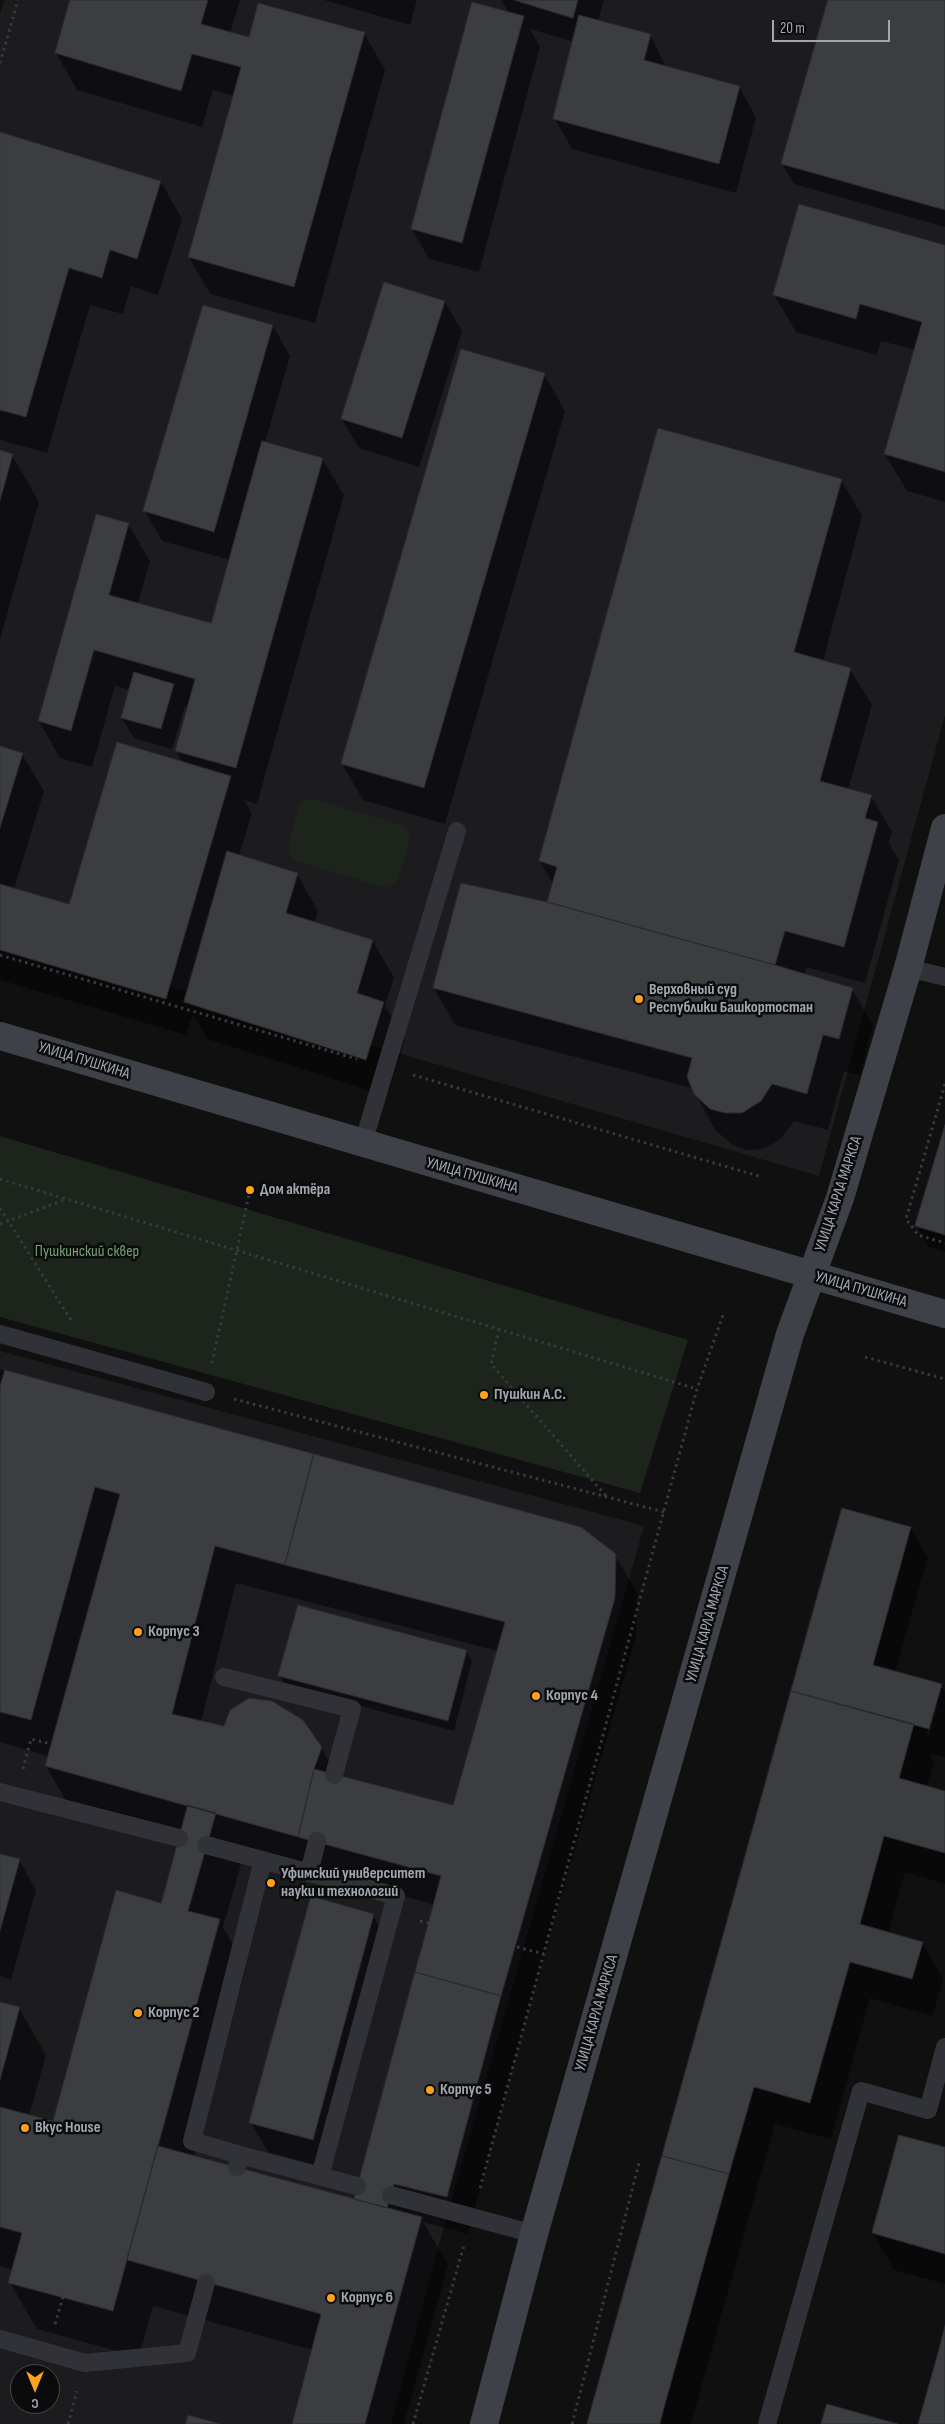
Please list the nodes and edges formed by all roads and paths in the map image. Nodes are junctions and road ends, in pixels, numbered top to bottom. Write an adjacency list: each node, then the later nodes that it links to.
1 (18, 0): 2 (path)
2 (0, 63)
3 (457, 831): 9 (lane)
4 (943, 844): 5 (main road, УЛИЦА КАРЛА МАРКСА)
5 (908, 968): 6 (lane); 18 (main road, УЛИЦА КАРЛА МАРКСА)
6 (945, 977)
7 (0, 1036): 9 (main road, УЛИЦА ПУШКИНА)
8 (945, 1084): 16 (path)
9 (363, 1143): 18 (main road, УЛИЦА ПУШКИНА)
10 (0, 1179): 12 (path)
11 (250, 1190): 17 (path)
12 (67, 1199): 14 (path); 17 (path)
13 (0, 1208): 14 (path)
14 (8, 1221): 15 (path); 24 (path)
15 (0, 1224)
16 (945, 1243)
17 (238, 1251): 21 (path); 27 (path)
18 (812, 1276): 19 (main road, УЛИЦА ПУШКИНА); 47 (main road, УЛИЦА КАРЛА МАРКСА)
19 (945, 1314)
20 (723, 1315): 26 (path)
21 (499, 1329): 26 (path); 28 (path)
22 (0, 1334): 24 (lane)
23 (865, 1357): 25 (path)
24 (97, 1361): 27 (lane)
25 (945, 1379)
26 (697, 1389): 29 (path)
27 (206, 1392): 28 (path)
28 (606, 1497): 29 (path)
29 (664, 1512): 40 (path)
30 (224, 1676): 32 (lane)
31 (51, 1744): 33 (path)
32 (334, 1775)
33 (8, 1794): 34 (lane)
34 (179, 1838)
35 (317, 1841): 38 (lane)
36 (206, 1845): 37 (lane)
37 (263, 1860): 38 (lane); 43 (lane)
38 (309, 1873): 43 (lane)
39 (517, 1947): 40 (path)
40 (544, 1954): 46 (path)
41 (945, 2048): 53 (lane)
42 (639, 2163): 52 (path)
43 (320, 2176): 44 (lane)
44 (357, 2186)
45 (390, 2195): 46 (lane)
46 (472, 2217): 47 (lane); 50 (path)
47 (534, 2234): 51 (main road, УЛИЦА КАРЛА МАРКСА)
48 (206, 2283): 49 (lane)
49 (0, 2339)
50 (413, 2424)
51 (484, 2424)
52 (572, 2424)
53 (767, 2424)

